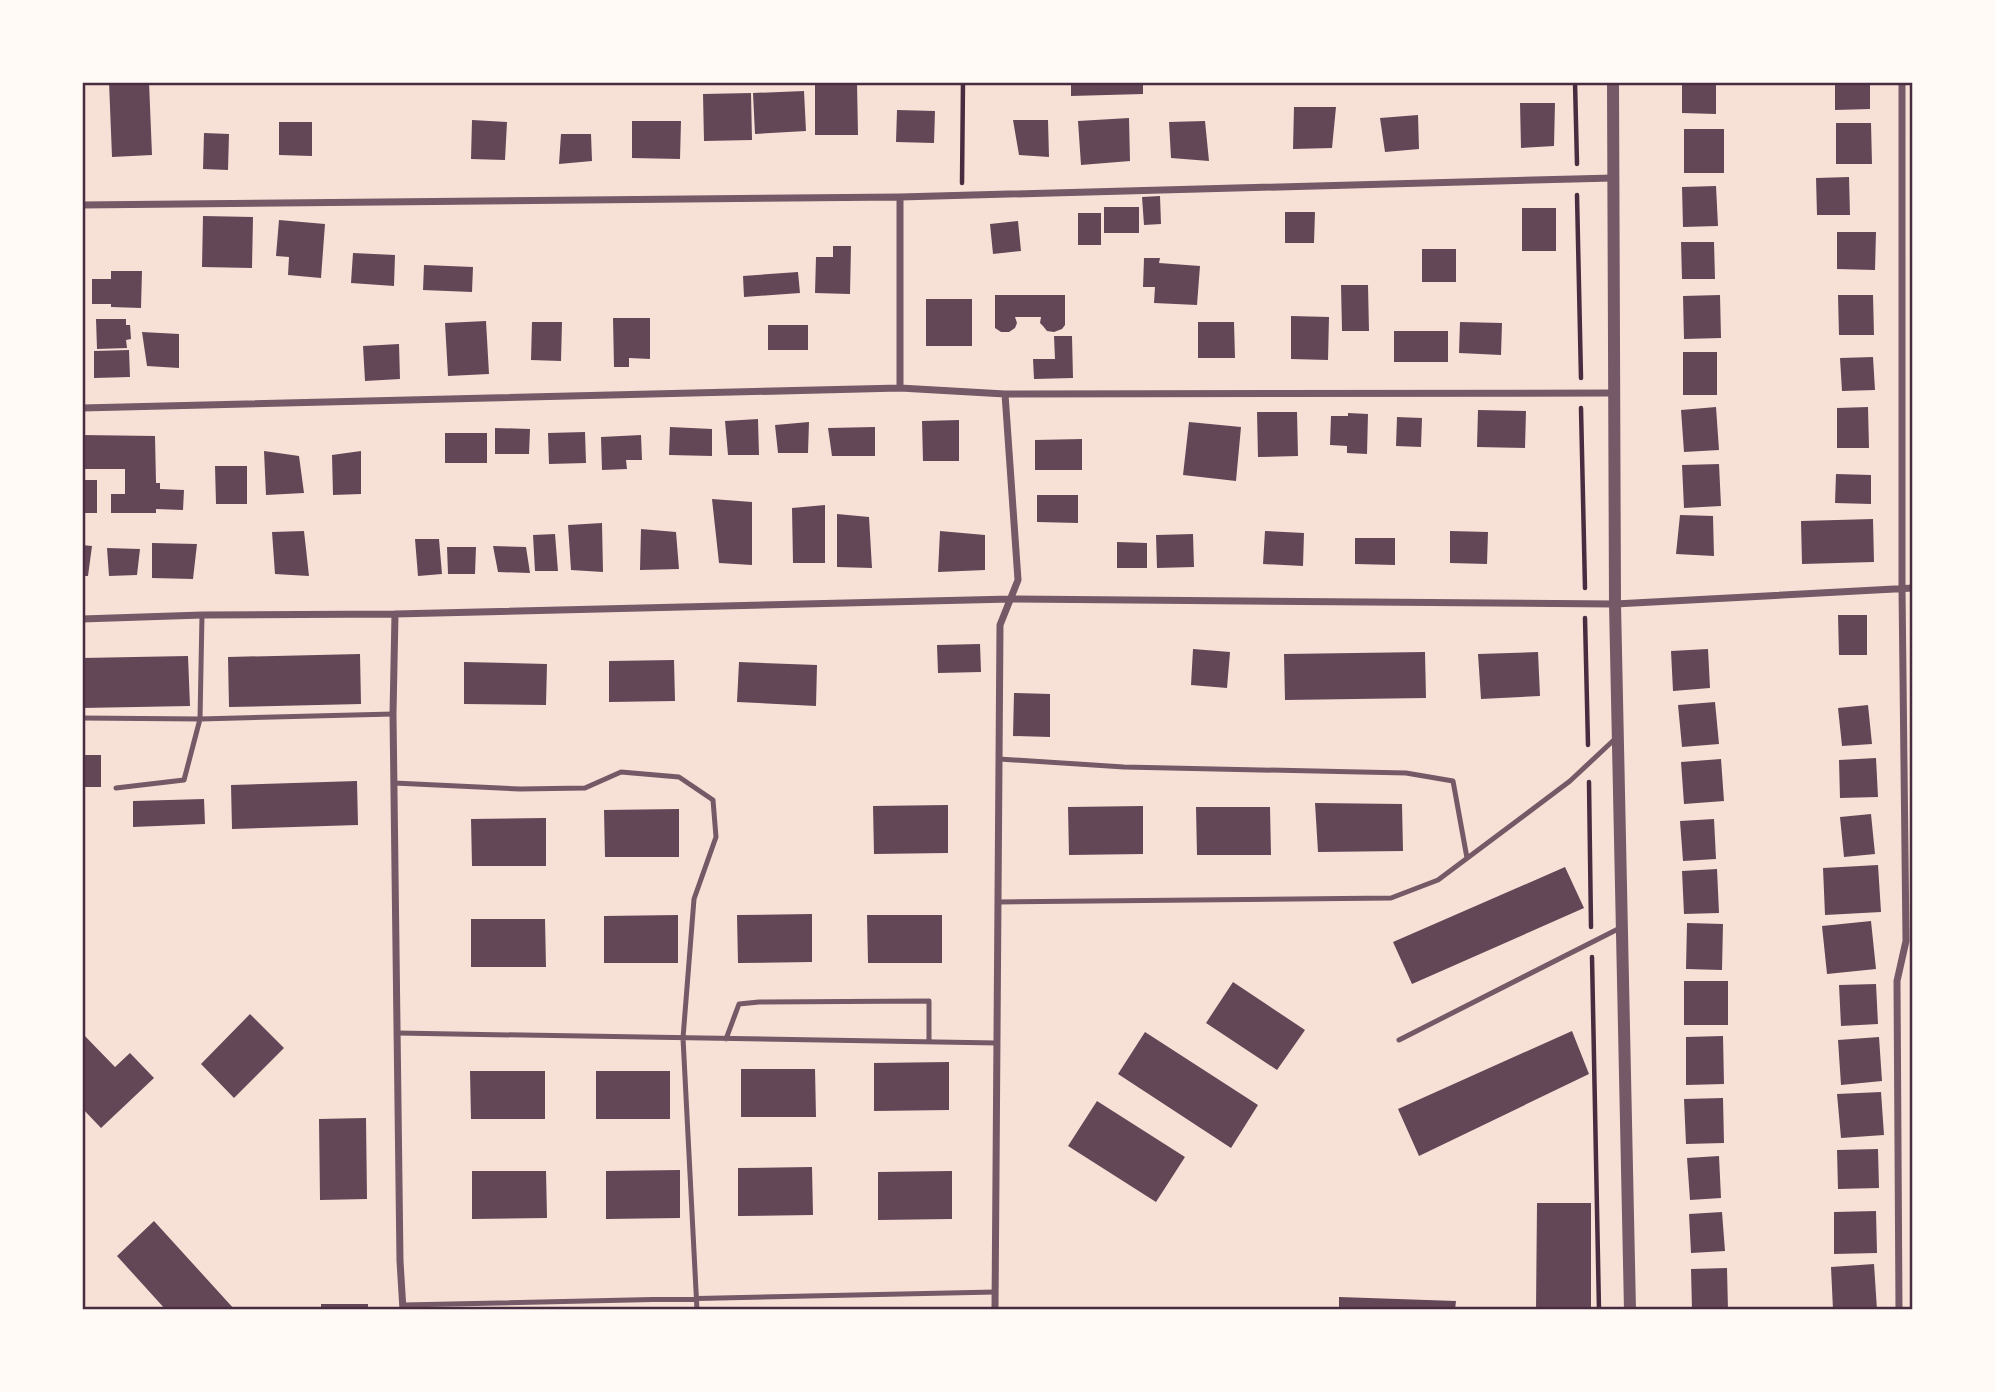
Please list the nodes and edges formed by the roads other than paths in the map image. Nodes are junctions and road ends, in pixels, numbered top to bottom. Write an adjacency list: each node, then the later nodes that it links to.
1 (1612, 82): 3 (street)
2 (1902, 82): 10 (street)
3 (1614, 178): 4 (street); 7 (street)
4 (900, 197): 5 (street); 6 (street)
5 (82, 205)
6 (900, 388): 8 (street); 9 (street)
7 (1615, 393): 8 (street); 13 (street)
8 (1005, 394): 12 (street)
9 (82, 408)
10 (1902, 588): 11 (street); 13 (street); 39 (street)
11 (1913, 588)
12 (1011, 599): 13 (street); 14 (street); 21 (street)
13 (1615, 604): 20 (street)
14 (395, 614): 15 (street); 17 (street)
15 (202, 615): 16 (street); 19 (lane)
16 (82, 619)
17 (393, 715): 19 (lane); 22 (street)
18 (82, 718): 19 (lane)
19 (201, 719): 23 (lane)
20 (1618, 736): 24 (lane); 26 (street)
21 (999, 759): 24 (lane); 25 (street)
22 (394, 783): 27 (street); 28 (lane)
23 (116, 788)
24 (1467, 858): 25 (lane)
25 (998, 902): 32 (street)
26 (1622, 927): 30 (lane); 38 (street)
27 (397, 1033): 28 (lane); 35 (street)
28 (682, 1038): 29 (lane); 34 (lane)
29 (726, 1039): 31 (lane); 31 (lane)
30 (1399, 1040)
31 (929, 1042): 32 (lane)
32 (997, 1043): 33 (street)
33 (995, 1292): 34 (lane); 37 (street)
34 (696, 1298): 35 (lane); 36 (lane)
35 (403, 1307)
36 (697, 1310)
37 (995, 1310)
38 (1630, 1310)
39 (1899, 1310)

